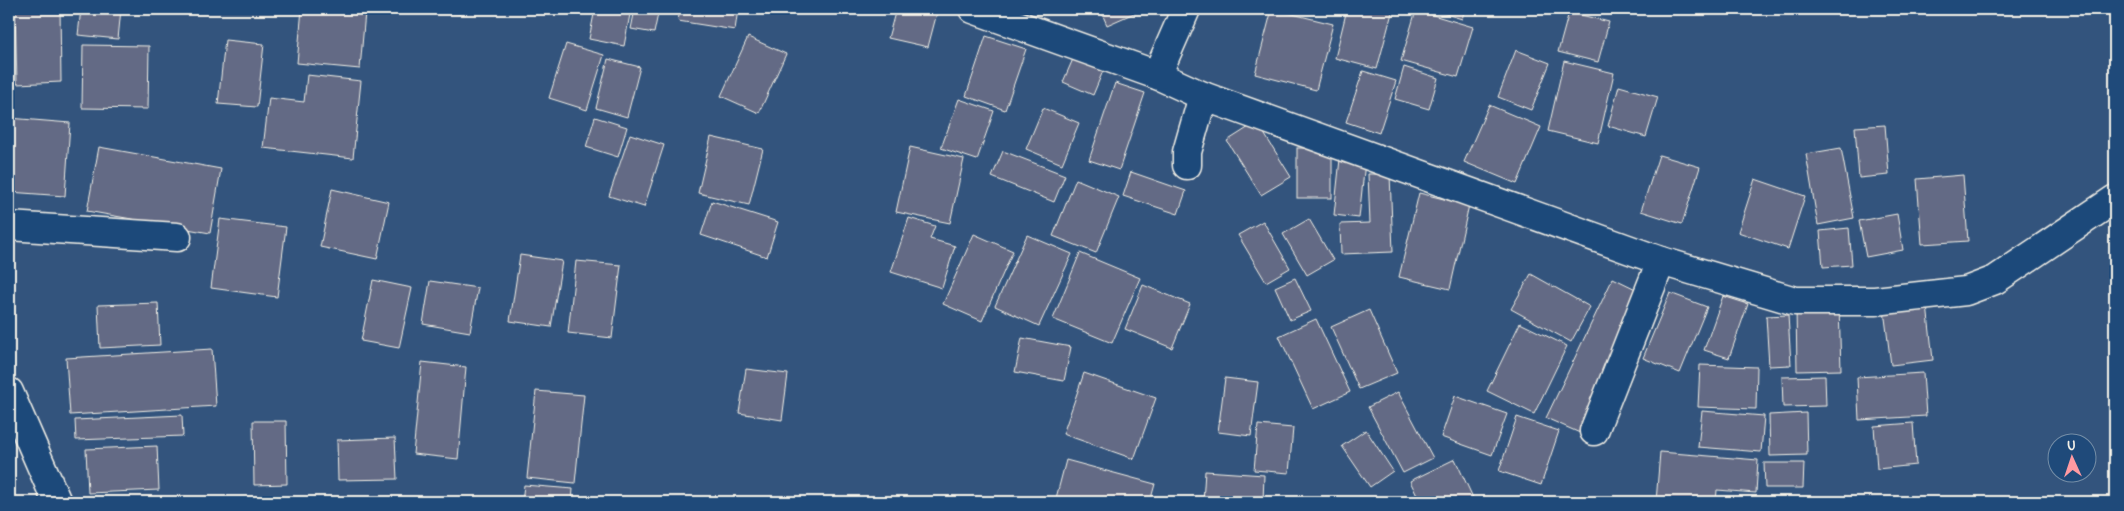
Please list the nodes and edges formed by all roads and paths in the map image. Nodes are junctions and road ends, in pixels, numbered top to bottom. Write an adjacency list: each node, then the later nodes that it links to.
1 (973, 9): 3 (street)
2 (1186, 9): 3 (street)
3 (1157, 75): 4 (street)
4 (1203, 96): 5 (street); 9 (street)
5 (1187, 165)
6 (2115, 199): 9 (street)
7 (9, 226): 8 (street)
8 (177, 237)
9 (1661, 261): 11 (street)
10 (9, 392): 12 (street)
11 (1594, 431)
12 (57, 502)

